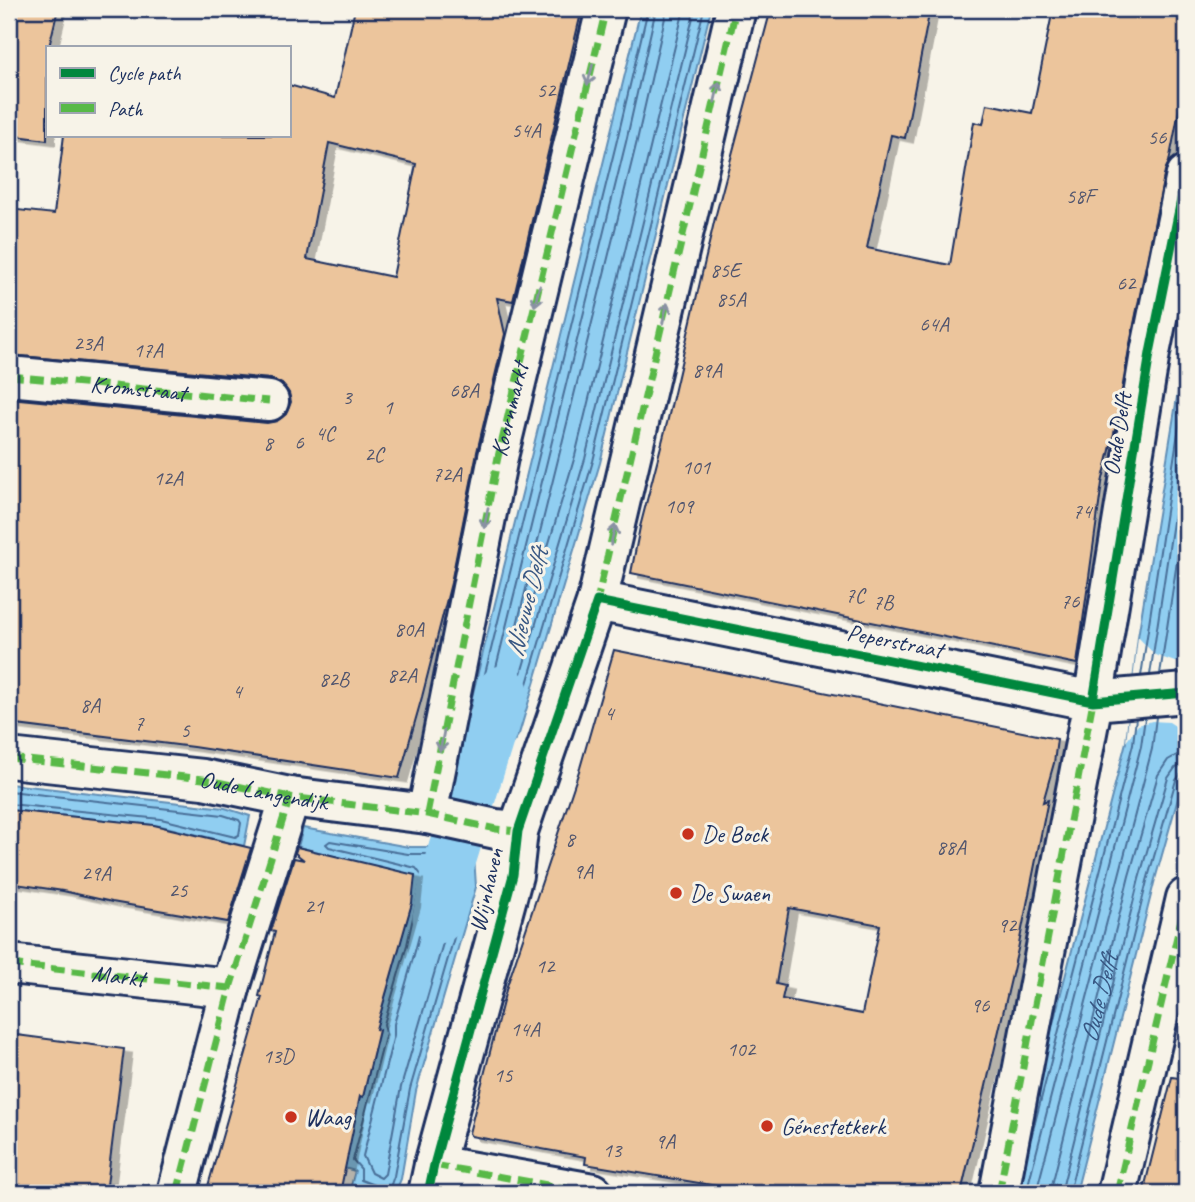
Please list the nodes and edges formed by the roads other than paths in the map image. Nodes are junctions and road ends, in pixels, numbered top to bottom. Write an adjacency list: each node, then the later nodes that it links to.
1 (606, 9): 11 (street, Koornmarkt, one-way to 11)
2 (736, 9): 6 (street, one-way to 2)
3 (1186, 175): 8 (street, Oude Delft)
4 (9, 376): 5 (street, Kromstraat)
5 (269, 401)
6 (597, 601): 8 (street, Peperstraat); 12 (street, Wijnhaven)
7 (1186, 693): 8 (street, Peperstraat)
8 (1093, 701): 19 (street, Oude Delft)
9 (9, 758): 10 (street, Oude Langendijk)
10 (287, 807): 11 (street, Oude Langendijk); 15 (street)
11 (427, 814): 12 (street, Oude Langendijk)
12 (507, 830): 16 (street, Wijnhaven)
13 (1186, 898): 20 (street)
14 (9, 964): 15 (street, Markt)
15 (230, 988): 17 (street)
16 (431, 1179): 18 (street)
17 (177, 1193)
18 (593, 1193)
19 (999, 1193)
20 (1117, 1193)

